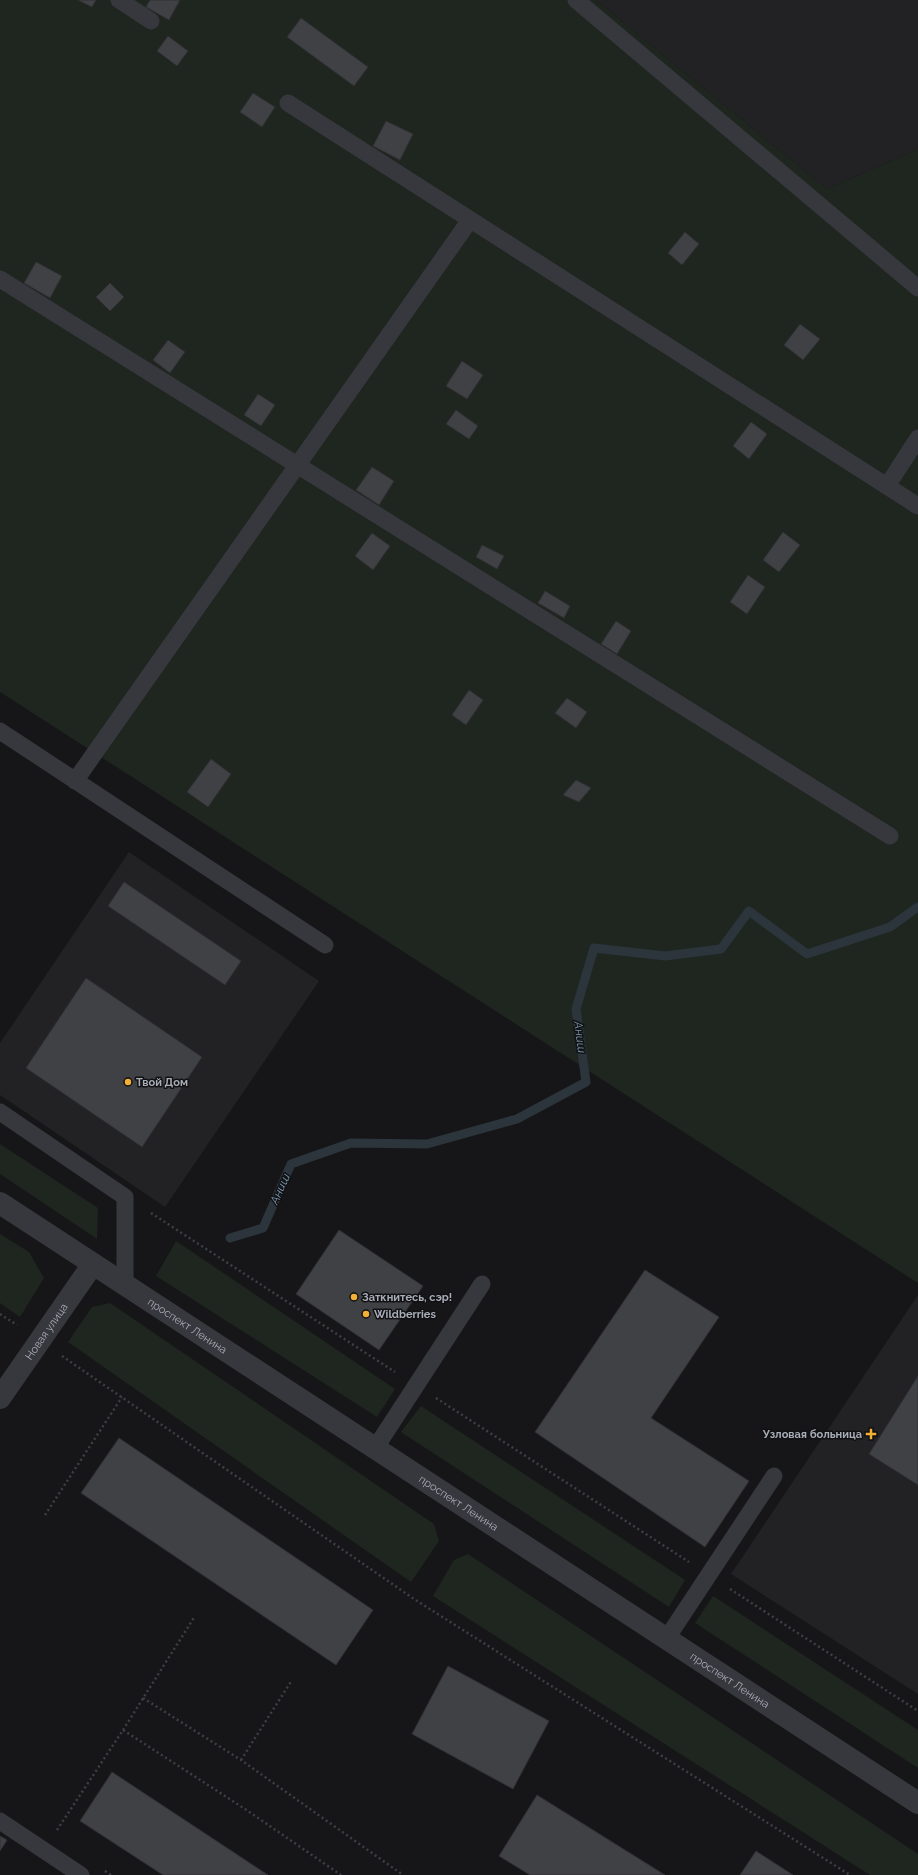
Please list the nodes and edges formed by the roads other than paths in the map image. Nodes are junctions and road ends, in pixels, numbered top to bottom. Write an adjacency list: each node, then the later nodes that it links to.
1 (118, 0): 3 (lane)
2 (576, 0): 7 (lane)
3 (151, 21)
4 (288, 103): 5 (lane)
5 (470, 220): 9 (lane); 10 (lane)
6 (0, 279): 9 (lane)
7 (918, 288)
8 (918, 438): 10 (lane)
9 (297, 465): 13 (lane); 14 (lane)
10 (887, 486): 11 (lane)
11 (918, 506)
12 (0, 731): 13 (lane)
13 (75, 781): 15 (lane)
14 (890, 836)
15 (325, 945)
16 (0, 1112): 19 (lane)
17 (0, 1203): 18 (street, проспект Ленина)
18 (93, 1264): 19 (street, проспект Ленина); 21 (street, Новая улица)
19 (125, 1284): 23 (street, проспект Ленина)
20 (482, 1284): 23 (lane)
21 (8, 1369): 22 (street, Новая улица)
22 (0, 1398)
23 (376, 1447): 25 (street, проспект Ленина)
24 (774, 1476): 25 (lane)
25 (667, 1638): 26 (street, проспект Ленина)
26 (918, 1803)
27 (0, 1821): 28 (lane)
28 (81, 1875)

